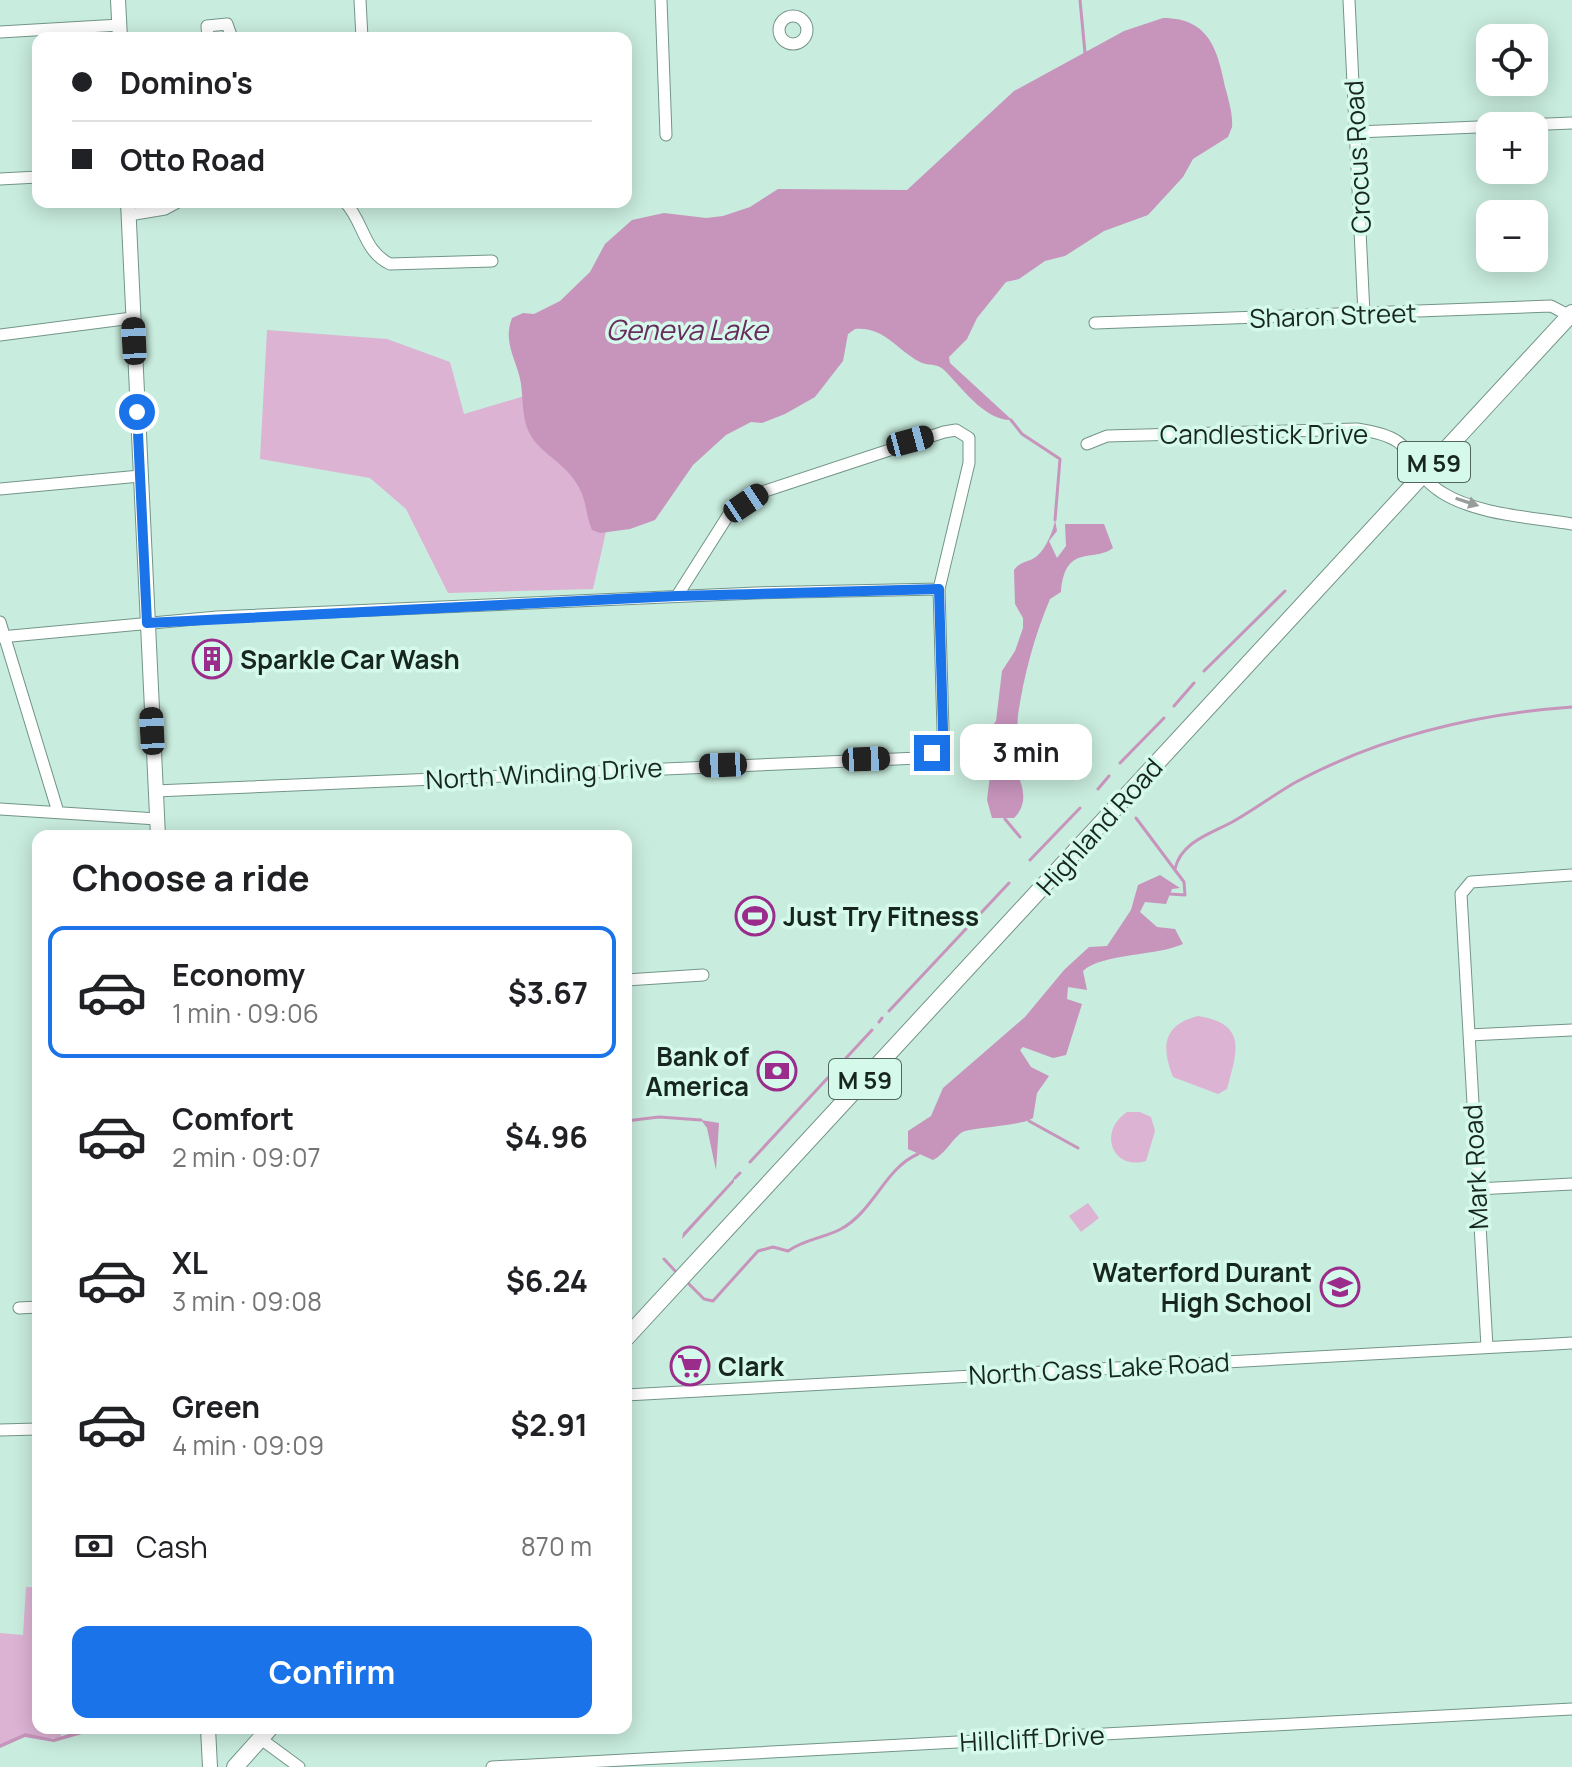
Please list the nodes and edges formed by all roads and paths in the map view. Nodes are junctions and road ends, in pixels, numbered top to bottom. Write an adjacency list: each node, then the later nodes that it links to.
1 (118, 0): 7 (main road)
2 (360, 0): 11 (street)
3 (661, 0): 14 (street)
4 (789, 0): 6 (street)
5 (1349, 0): 13 (street, Crocus Road)
6 (790, 15)
7 (120, 31): 8 (street)
8 (0, 32)
9 (208, 32): 10 (street)
10 (230, 32)
11 (362, 32)
12 (1572, 123): 13 (street)
13 (1357, 132): 21 (street, Crocus Road)
14 (666, 135)
15 (32, 177): 16 (street)
16 (0, 179)
17 (167, 208): 19 (street)
18 (351, 208): 20 (street)
19 (129, 209): 23 (main road)
20 (492, 261)
21 (1364, 314): 22 (street, Sharon Street); 24 (street, Sharon Street)
22 (1571, 314): 27 (highway, Highland Road / M 59)
23 (132, 318): 25 (street); 28 (main road)
24 (1095, 323)
25 (0, 335)
26 (1087, 444): 27 (street, Candlestick Drive)
27 (1422, 474): 30 (street, Candlestick Drive, one-way to 30); 50 (highway, Highland Road / M 59)
28 (140, 476): 29 (street); 34 (main road)
29 (0, 489)
30 (1572, 524)
31 (939, 589): 32 (street); 32 (street); 36 (street, North Winding Drive)
32 (677, 596): 34 (street)
33 (0, 622): 35 (street)
34 (147, 623): 35 (street); 36 (main road)
35 (3, 636): 38 (street)
36 (155, 791): 39 (main road)
37 (0, 809): 38 (street)
38 (58, 812): 39 (street)
39 (157, 819): 40 (main road)
40 (158, 830)
41 (1572, 875): 45 (street, Mark Road)
42 (703, 975): 43 (street)
43 (632, 980)
44 (1572, 1030): 45 (street)
45 (1469, 1035): 47 (street, Mark Road)
46 (1572, 1184): 47 (street)
47 (1476, 1189): 52 (street, Mark Road)
48 (32, 1307): 49 (street)
49 (19, 1308)
50 (632, 1331)
51 (1572, 1343): 52 (street, North Cass Lake Road)
52 (1487, 1347): 53 (street, North Cass Lake Road)
53 (632, 1395)
54 (32, 1429): 55 (street)
55 (0, 1430)
56 (1572, 1709): 60 (street, Hillcliff Drive)
57 (208, 1734): 61 (main road)
58 (265, 1734): 62 (highway)
59 (267, 1734): 63 (street)
60 (511, 1766): 64 (street, Hillcliff Drive)
61 (210, 1767)
62 (235, 1767)
63 (299, 1767)
64 (492, 1767)

